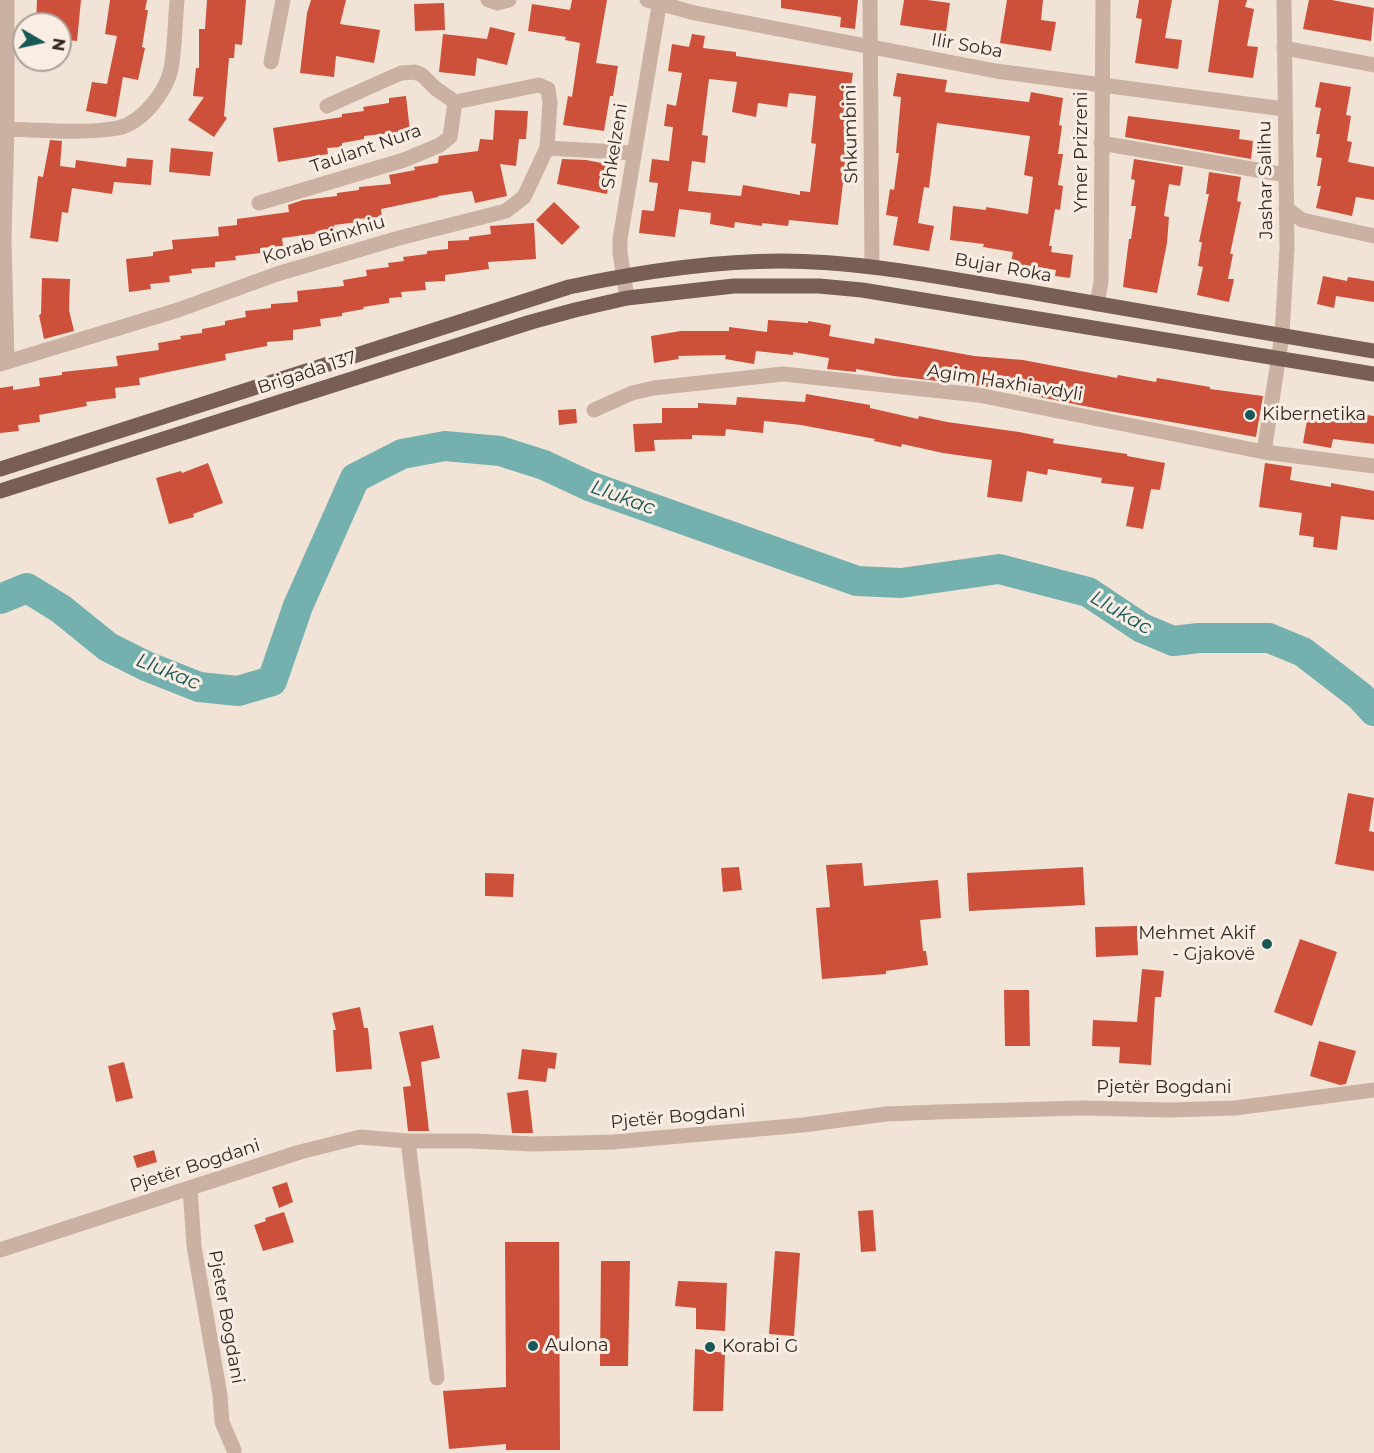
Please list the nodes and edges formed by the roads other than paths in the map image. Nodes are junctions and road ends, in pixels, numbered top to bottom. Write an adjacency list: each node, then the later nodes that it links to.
1 (6, 0): 18 (street)
2 (177, 0): 18 (street)
3 (283, 0): 12 (street)
4 (488, 0): 5 (street)
5 (509, 0)
6 (870, 0): 10 (street, Shkumbini)
7 (1103, 0): 14 (street, Ymer Prizreni)
8 (1284, 0): 11 (street, Jashar Salihu)
9 (655, 1): 10 (street, Ilir Soba); 21 (street, Shkelzeni)
10 (870, 48): 14 (street, Ilir Soba); 26 (street, Shkumbini)
11 (1284, 48): 13 (street); 17 (street, Jashar Salihu)
12 (272, 62)
13 (1374, 65)
14 (1102, 85): 17 (street, Ilir Soba); 19 (street, Ymer Prizreni)
15 (455, 102): 16 (street); 20 (street); 23 (street, Taulant Nura)
16 (327, 106)
17 (1284, 109): 22 (street, Jashar Salihu)
18 (8, 129): 33 (street)
19 (1101, 143): 22 (street); 29 (street, Ymer Prizreni)
20 (547, 148): 21 (street); 33 (street, Korab Binxhiu)
21 (633, 153): 27 (street, Shkelzeni)
22 (1286, 175): 24 (street, Jashar Salihu)
23 (259, 203)
24 (1286, 208): 25 (street); 30 (street, Jashar Salihu)
25 (1374, 236)
26 (872, 267): 27 (main road, Bujar Roka); 29 (main road, Bujar Roka)
27 (623, 276): 28 (street, Shkelzeni); 38 (main road, Brigada 137)
28 (627, 298): 32 (main road); 39 (main road, Brigada 137)
29 (1097, 304): 30 (main road, Bujar Roka)
30 (1282, 335): 31 (main road, Bujar Roka); 32 (street, Jashar Salihu)
31 (1374, 351)
32 (1279, 359): 34 (main road); 36 (street)
33 (3, 363)
34 (1374, 374)
35 (594, 410): 36 (street, Agim Haxhiavdyli)
36 (1264, 453): 37 (street, Agim Haxhiavdyli)
37 (1374, 466)
38 (0, 469)
39 (0, 491)
40 (1374, 1090): 41 (street, Pjetër Bogdani)
41 (408, 1142): 42 (street, Pjetër Bogdani); 44 (street)
42 (190, 1188): 43 (street, Pjetër Bogdani); 45 (street, Pjeter Bogdani)
43 (0, 1250)
44 (437, 1378)
45 (234, 1450)

